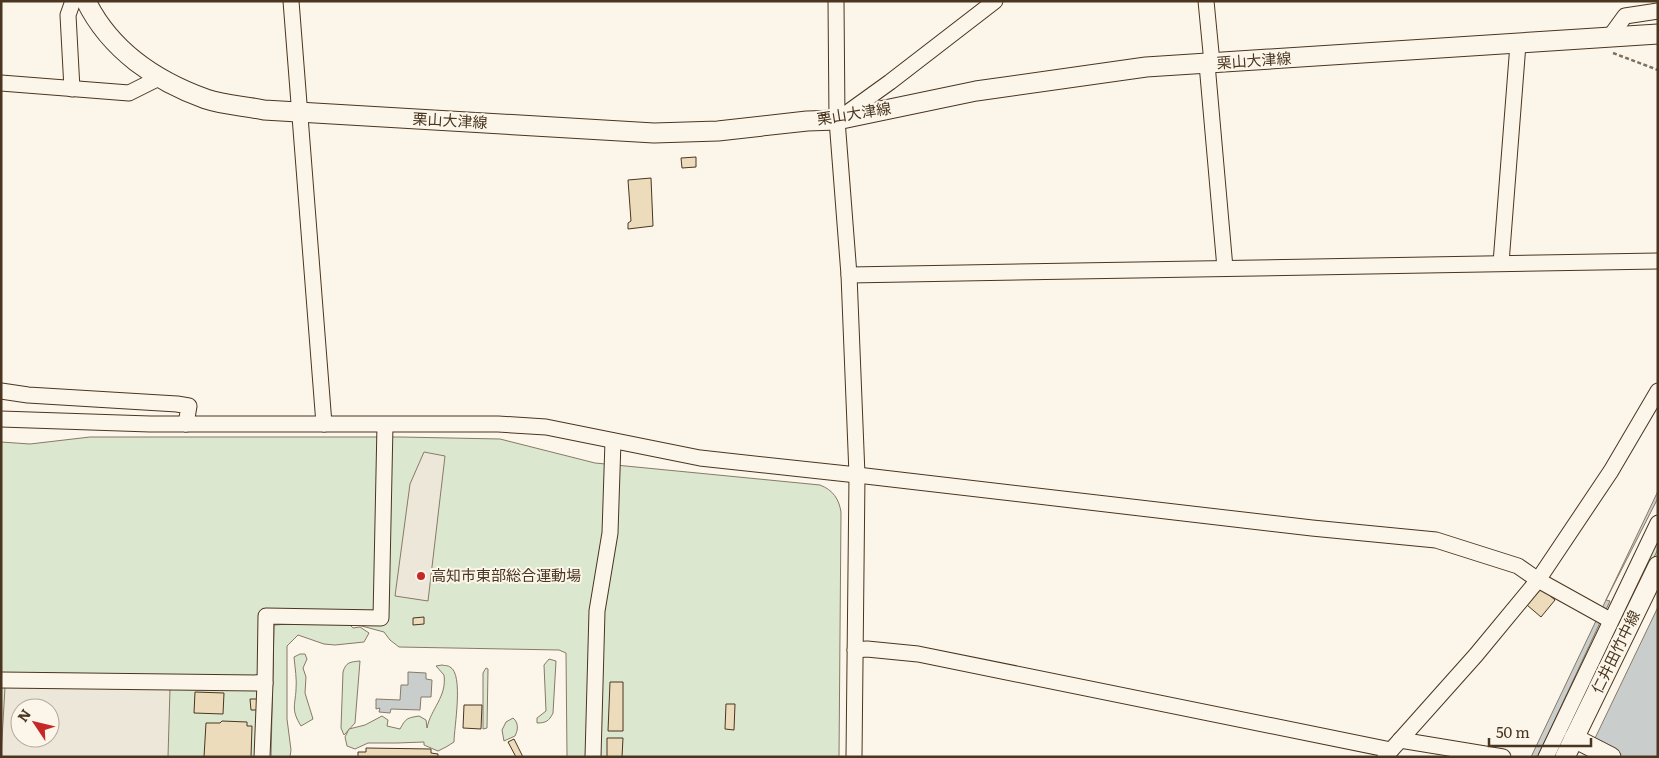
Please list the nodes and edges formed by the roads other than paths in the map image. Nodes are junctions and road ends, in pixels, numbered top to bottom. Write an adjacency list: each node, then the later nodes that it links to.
1 (73, 1): 14 (street)
2 (86, 1): 12 (main road, 栗山大津線)
3 (291, 1): 15 (street)
4 (836, 1): 16 (street)
5 (995, 1): 16 (street)
6 (1206, 1): 11 (street)
7 (1658, 11): 9 (street)
8 (1658, 34): 9 (main road, 栗山大津線)
9 (1609, 38): 10 (main road, 栗山大津線)
10 (1518, 44): 11 (main road, 栗山大津線); 18 (street)
11 (1210, 63): 16 (main road, 栗山大津線); 19 (street)
12 (159, 78): 14 (street); 15 (main road, 栗山大津線)
13 (1, 83): 14 (street)
14 (72, 89)
15 (299, 112): 16 (main road, 栗山大津線); 25 (street)
16 (837, 120): 20 (street)
17 (1658, 260): 18 (street)
18 (1501, 264): 19 (street)
19 (1225, 268): 20 (street)
20 (848, 275): 28 (street)
21 (1, 391): 24 (street)
22 (1658, 391): 31 (street)
23 (1, 418): 24 (street)
24 (186, 424): 25 (street)
25 (324, 424): 26 (street)
26 (384, 425): 27 (street); 35 (street)
27 (613, 441): 28 (street); 39 (street)
28 (857, 475): 31 (street); 33 (street)
29 (1658, 522): 32 (street)
30 (1658, 566): 36 (main road, 仁井田竹中線)
31 (1538, 580): 32 (street); 37 (street)
32 (1610, 620): 42 (street)
33 (855, 650): 37 (street); 40 (street)
34 (1, 680): 35 (street)
35 (265, 683): 38 (street)
36 (1578, 740): 43 (main road, 仁井田竹中線); 44 (main road)
37 (1392, 749): 41 (street)
38 (262, 757)
39 (593, 757)
40 (854, 757)
41 (1503, 757)
42 (1546, 757)
43 (1565, 757)
44 (1611, 757)

